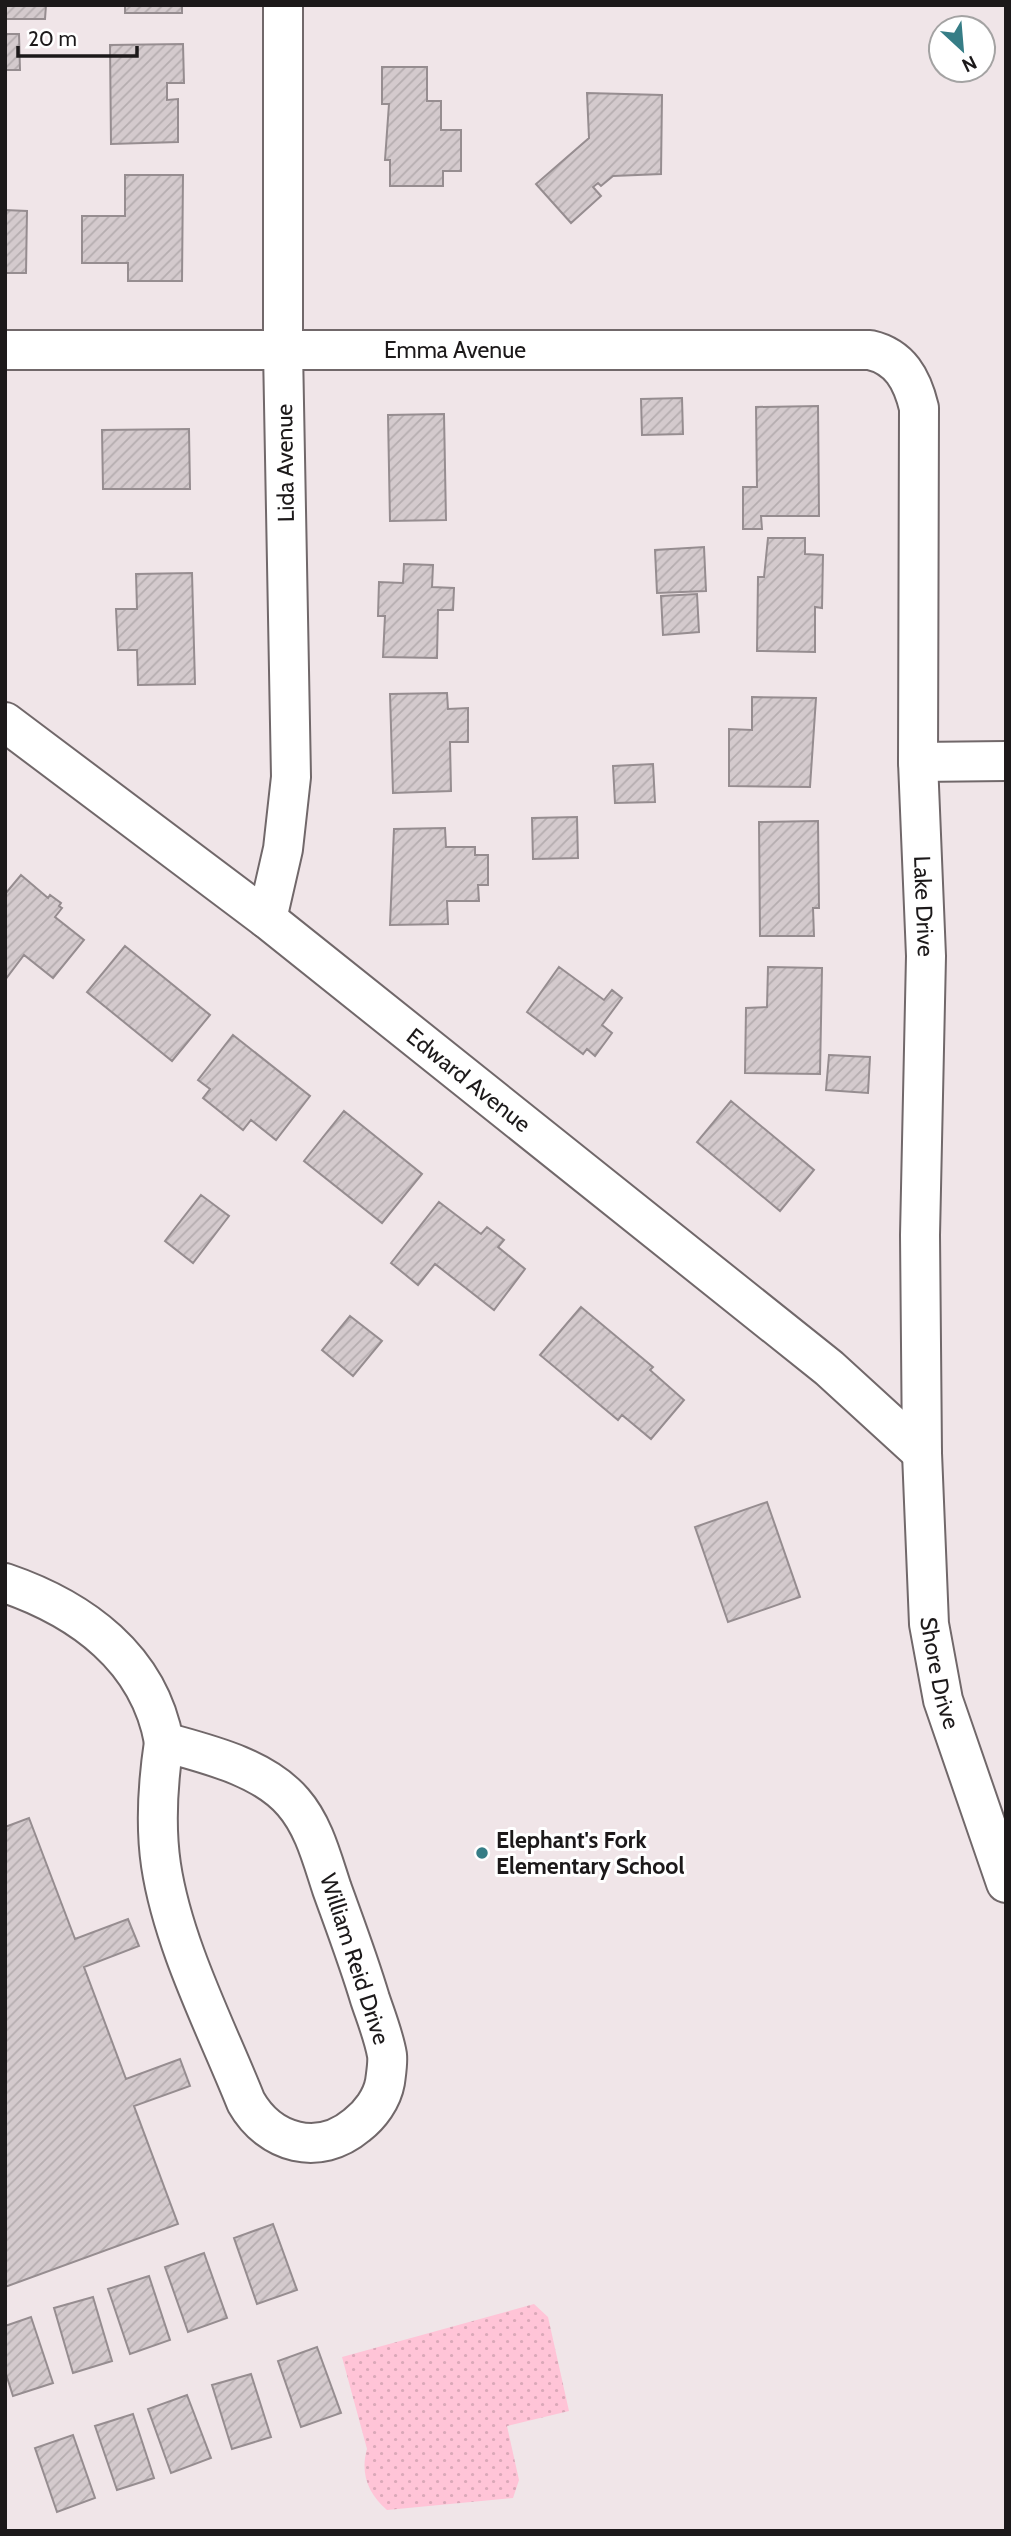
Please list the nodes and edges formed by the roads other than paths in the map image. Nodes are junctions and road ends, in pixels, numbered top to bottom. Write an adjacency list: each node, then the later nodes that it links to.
1 (283, 5): 3 (street, Lida Avenue)
2 (5, 350): 3 (street, Emma Avenue)
3 (283, 350): 4 (street, Emma Avenue); 8 (street, Lida Avenue)
4 (899, 364): 7 (street, Lake Drive)
5 (5, 722): 8 (street, Edward Avenue)
6 (1006, 761): 7 (street)
7 (918, 762): 9 (street, Lake Drive)
8 (267, 919): 9 (street, Edward Avenue)
9 (922, 1453): 12 (street, Shore Drive)
10 (5, 1583): 11 (street, William Reid Drive)
11 (164, 1742): 11 (street, William Reid Drive)
12 (1006, 1883)

